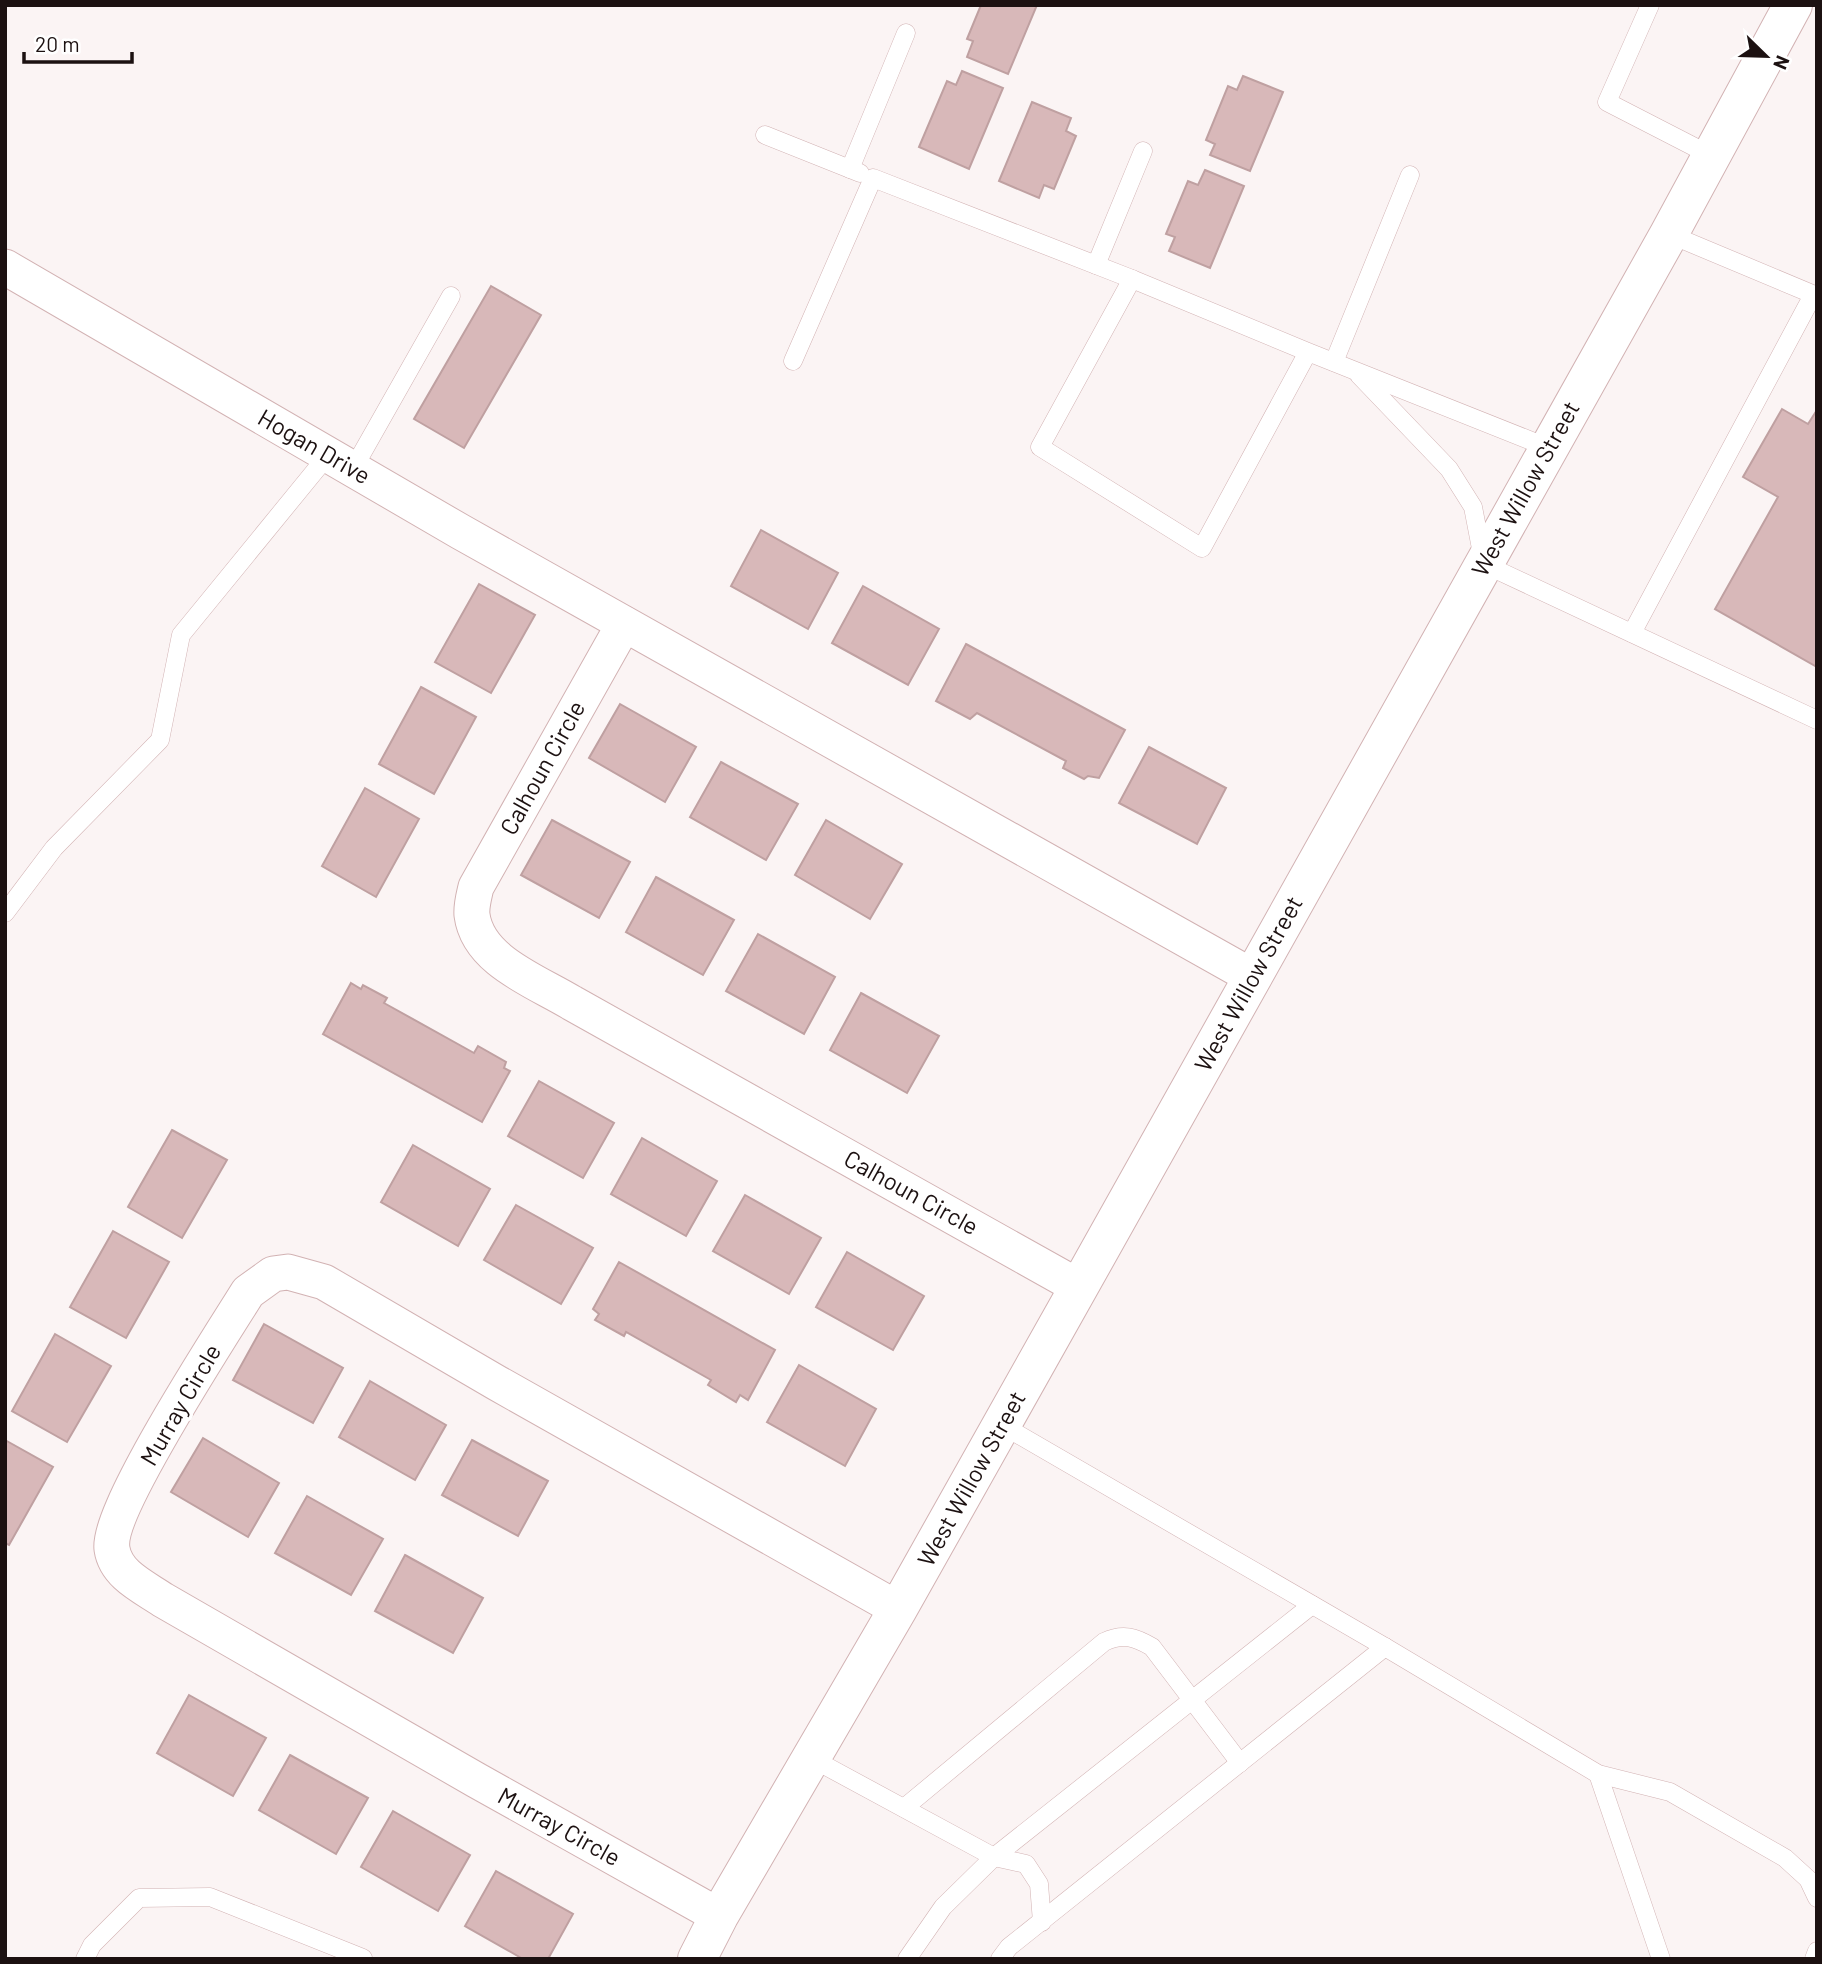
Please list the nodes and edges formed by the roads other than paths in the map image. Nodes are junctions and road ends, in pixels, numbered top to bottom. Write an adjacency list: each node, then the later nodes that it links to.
1 (1650, 5): 6 (lane)
2 (1793, 5): 6 (main road, West Willow Street)
3 (906, 33): 7 (lane)
4 (765, 135): 7 (lane)
5 (1143, 150): 11 (lane)
6 (1713, 156): 10 (main road, West Willow Street)
7 (850, 169): 9 (lane)
8 (1410, 175): 18 (lane)
9 (873, 178): 11 (lane); 17 (lane)
10 (1669, 234): 15 (lane); 20 (main road, West Willow Street)
11 (1096, 265): 13 (lane)
12 (5, 267): 21 (street, Hogan Drive)
13 (1132, 279): 16 (lane); 16 (lane)
14 (451, 296): 21 (lane)
15 (1815, 296): 24 (lane)
16 (1308, 352): 18 (lane)
17 (793, 362)
18 (1334, 362): 19 (lane)
19 (1354, 370): 20 (lane); 22 (lane)
20 (1549, 447): 22 (main road, West Willow Street)
21 (341, 462): 23 (street, Hogan Drive); 26 (lane)
22 (1484, 564): 24 (lane); 27 (main road, West Willow Street)
23 (624, 624): 27 (street); 28 (street, Calhoun Circle)
24 (1632, 633): 25 (lane)
25 (1817, 720)
26 (5, 913)
27 (1253, 977): 28 (main road, West Willow Street)
28 (1079, 1287): 29 (main road, West Willow Street)
29 (1002, 1425): 30 (lane); 31 (main road, West Willow Street)
30 (1312, 1605): 32 (lane); 33 (lane)
31 (898, 1609): 34 (main road, West Willow Street); 40 (street, Murray Circle)
32 (1385, 1647): 35 (lane); 36 (lane)
33 (1193, 1699): 35 (lane); 37 (lane); 38 (lane)
34 (811, 1758): 37 (lane); 40 (main road, West Willow Street)
35 (1240, 1763): 41 (lane)
36 (1598, 1774): 39 (lane); 48 (lane)
37 (904, 1808): 38 (lane)
38 (994, 1857): 41 (lane); 46 (lane)
39 (1817, 1898)
40 (719, 1916): 45 (main road, West Willow Street)
41 (1042, 1922): 47 (lane)
42 (1817, 1951): 49 (lane)
43 (85, 1959): 44 (lane)
44 (363, 1959)
45 (698, 1959)
46 (907, 1959)
47 (1000, 1959)
48 (1661, 1959)
49 (1814, 1959)

